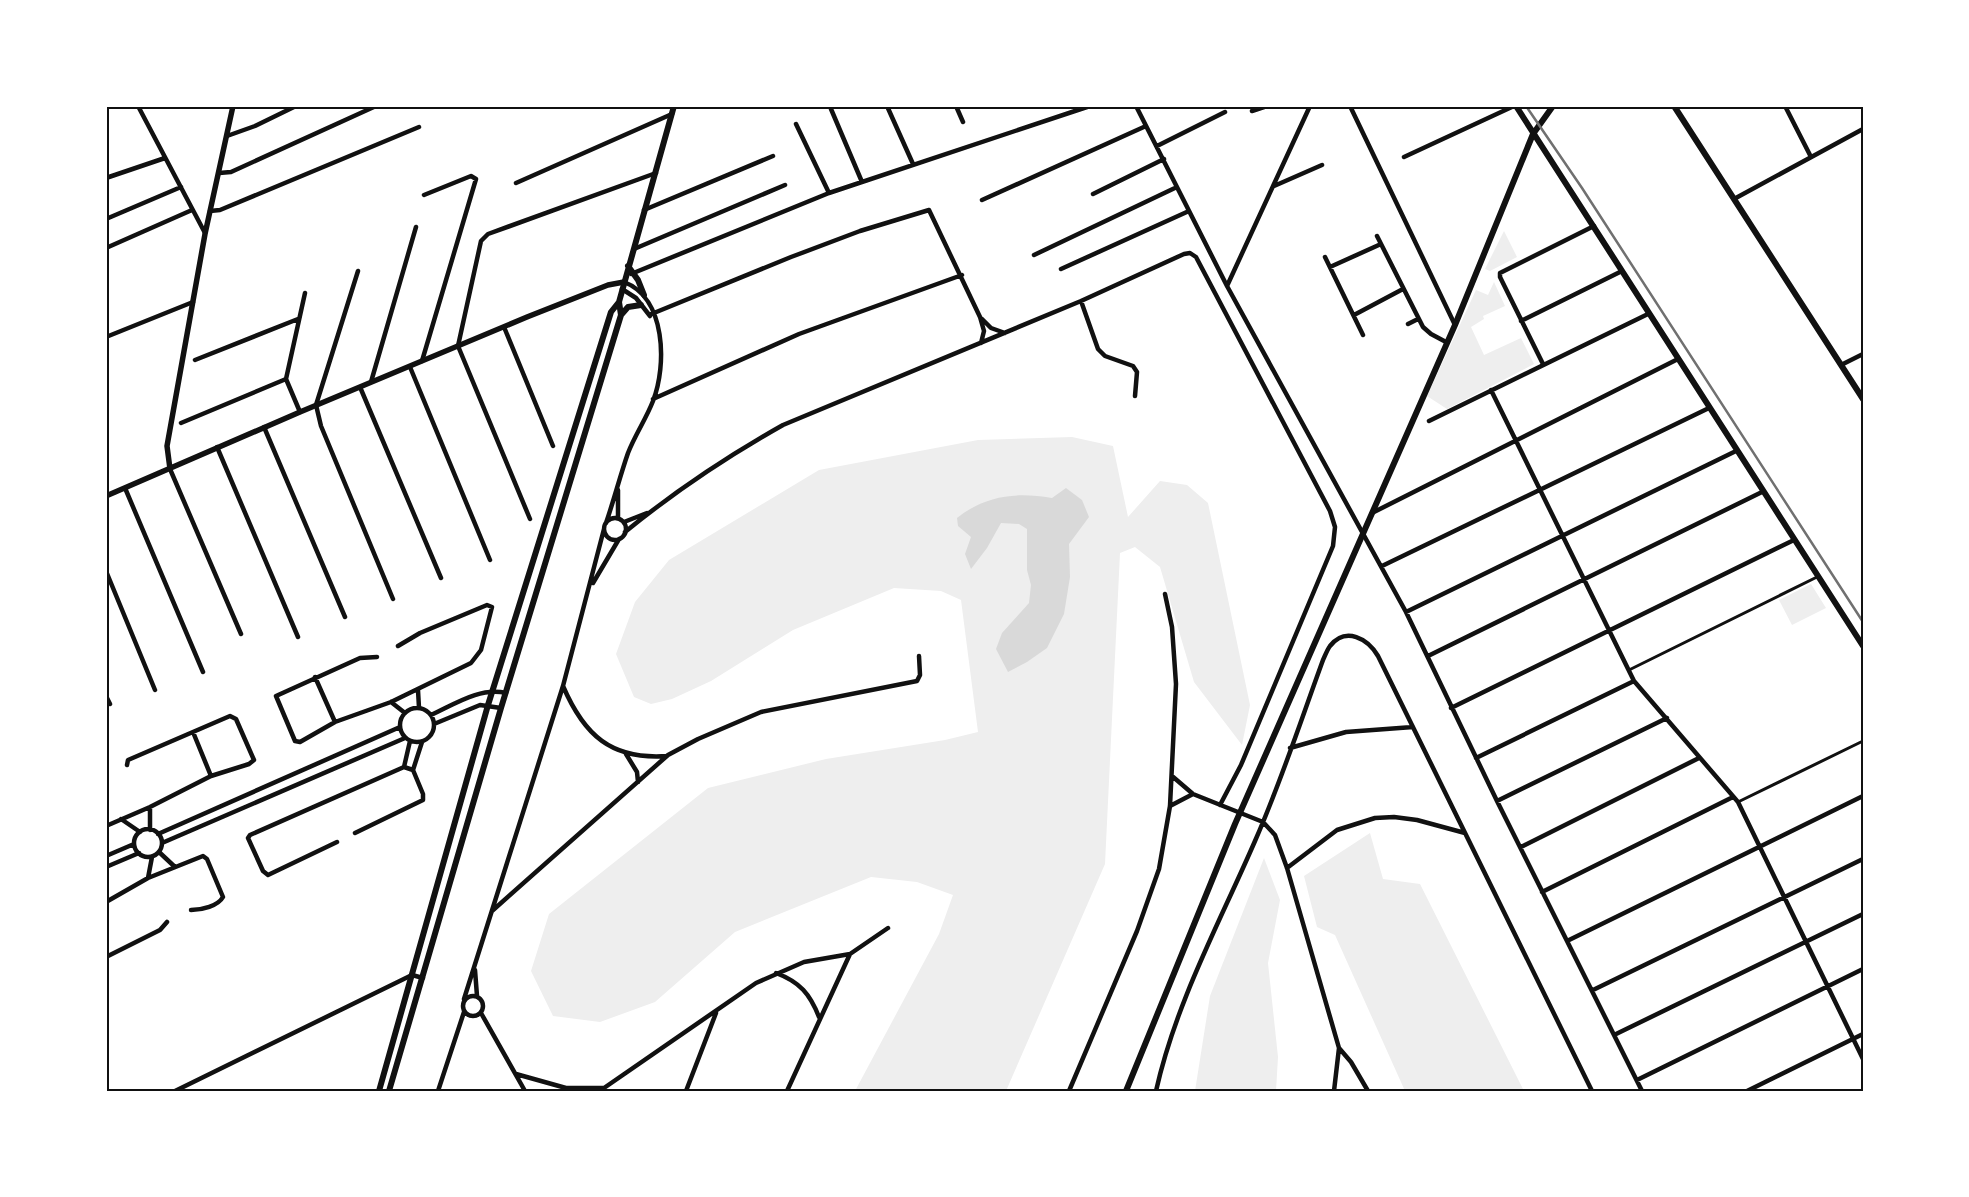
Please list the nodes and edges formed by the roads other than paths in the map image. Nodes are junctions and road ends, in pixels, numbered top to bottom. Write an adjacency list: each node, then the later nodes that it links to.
1 (138, 106): 32 (street)
2 (233, 106): 27 (street)
3 (296, 106): 27 (street)
4 (376, 106): 37 (street)
5 (674, 106): 20 (main road)
6 (887, 106): 34 (street)
7 (956, 106): 21 (street)
8 (1090, 106): 34 (street)
9 (1136, 106): 23 (street)
10 (1267, 106): 18 (street)
11 (1310, 106): 42 (street)
12 (1350, 106): 91 (street)
13 (1515, 106): 26 (main road); 30 (street)
14 (1553, 106): 26 (main road)
15 (1674, 106): 48 (main road)
16 (1785, 106): 31 (street)
17 (831, 109): 39 (street)
18 (1252, 111)
19 (1225, 112): 28 (street)
20 (672, 114): 36 (main road); 40 (street)
21 (963, 122)
22 (796, 124): 45 (street)
23 (1146, 126): 28 (street); 49 (street)
24 (419, 127): 52 (street)
25 (1863, 129): 31 (street)
26 (1533, 134): 55 (main road); 91 (main road)
27 (227, 136): 37 (street)
28 (1157, 146): 33 (street)
29 (773, 156): 51 (street)
30 (1404, 157)
31 (1810, 157): 48 (street)
32 (165, 158): 38 (street); 43 (street)
33 (1164, 159): 44 (street); 46 (street)
34 (913, 164): 39 (street)
35 (1322, 165): 42 (street)
36 (656, 173): 51 (main road); 98 (street)
37 (219, 174): 52 (street)
38 (106, 178)
39 (862, 182): 45 (street)
40 (516, 183)
41 (785, 185): 61 (street)
42 (1274, 186): 72 (street)
43 (181, 187): 50 (street); 54 (street)
44 (1177, 187): 53 (street); 62 (street)
45 (829, 193): 69 (street)
46 (1094, 194)
47 (424, 195): 102 (street)
48 (1734, 199): 104 (main road)
49 (982, 200)
50 (192, 210): 57 (street); 60 (street)
51 (644, 210): 61 (main road)
52 (210, 211): 57 (street)
53 (1189, 211): 65 (street); 72 (street)
54 (106, 219)
55 (1594, 226): 68 (main road); 89 (street)
56 (416, 227): 107 (street)
57 (205, 234): 77 (street)
58 (1377, 236): 59 (street)
59 (1381, 244): 66 (street); 73 (street)
60 (106, 248)
61 (632, 249): 64 (main road)
62 (1034, 255)
63 (1325, 257): 66 (street)
64 (628, 266): 69 (main road); 71 (main road)
65 (1061, 268)
66 (1330, 268): 84 (street)
67 (358, 271): 113 (street)
68 (1622, 271): 81 (main road); 89 (street)
69 (633, 273): 71 (street); 75 (main road)
70 (962, 275): 80 (street); 85 (street); 111 (street)
71 (624, 283): 75 (street); 78 (main road); 79 (street); 92 (street)
72 (1227, 286): 137 (street)
73 (1404, 289): 84 (street); 87 (street)
74 (305, 293): 86 (street)
75 (644, 295): 80 (street)
76 (1081, 301): 93 (street); 110 (street); 204 (street)
77 (193, 302): 95 (street); 123 (street)
78 (618, 302): 82 (main road); 167 (main road)
79 (641, 305): 82 (main road); 83 (street)
80 (655, 313): 83 (street); 88 (street)
81 (1648, 314): 100 (main road); 103 (street)
82 (621, 315): 168 (main road)
83 (649, 315): 88 (street)
84 (1354, 315): 94 (street)
85 (980, 317): 93 (street); 97 (street)
86 (298, 319): 101 (street); 106 (street)
87 (1418, 319): 90 (street); 96 (street)
88 (655, 320): 111 (street)
89 (1520, 321): 103 (street)
90 (1408, 324)
91 (1455, 325): 96 (main road)
92 (504, 327): 98 (street); 120 (street)
93 (1006, 333): 97 (street)
94 (1364, 335)
95 (106, 337)
96 (1446, 342): 130 (main road)
97 (980, 344): 129 (street)
98 (458, 346): 102 (street); 132 (street)
99 (1863, 354): 104 (street)
100 (1678, 359): 114 (main road); 119 (street)
101 (195, 360)
102 (422, 361): 105 (street)
103 (1543, 364): 109 (street)
104 (1841, 365): 112 (main road)
105 (410, 367): 107 (street); 141 (street)
106 (286, 380): 115 (street); 117 (street)
107 (371, 382): 108 (street)
108 (360, 387): 113 (street); 145 (street)
109 (1491, 390): 116 (street); 119 (street)
110 (1135, 396)
111 (653, 399): 124 (street)
112 (1863, 399)
113 (316, 405): 115 (street); 149 (street)
114 (1709, 408): 122 (main road); 126 (street)
115 (300, 412): 118 (street)
116 (1429, 421)
117 (181, 423)
118 (264, 427): 121 (street); 151 (street)
119 (1516, 440): 126 (street); 130 (street)
120 (553, 446)
121 (217, 447): 123 (street); 154 (street)
122 (1736, 451): 127 (main road); 138 (street)
123 (170, 469): 125 (street); 153 (street)
124 (618, 484): 131 (street); 134 (street)
125 (126, 488): 128 (street); 161 (street)
126 (1540, 489): 138 (street); 142 (street)
127 (1762, 492): 140 (main road); 146 (street)
128 (106, 496)
129 (651, 511): 133 (street); 136 (street)
130 (1371, 514): 137 (main road)
131 (618, 518): 133 (street); 134 (street)
132 (530, 520)
133 (624, 522): 136 (street)
134 (606, 523): 135 (street)
135 (604, 529): 139 (street); 147 (street)
136 (625, 532): 139 (street)
137 (1362, 532): 142 (street); 270 (main road)
138 (1562, 536): 146 (street); 150 (street)
139 (618, 539): 147 (street)
140 (1794, 540): 144 (main road); 152 (street)
141 (490, 560)
142 (1382, 566): 150 (street)
143 (106, 571): 165 (street)
144 (1818, 577): 156 (main road); 160 (street)
145 (441, 578)
146 (1585, 581): 152 (street); 159 (street)
147 (590, 589): 164 (street)
148 (1165, 594): 197 (street)
149 (393, 599)
150 (1406, 612): 159 (street)
151 (345, 617)
152 (1609, 630): 160 (street); 175 (street)
153 (241, 634)
154 (298, 637)
155 (398, 646): 166 (street)
156 (1863, 646)
157 (377, 656): 162 (street)
158 (918, 656): 190 (street)
159 (1428, 656): 175 (street)
160 (1629, 670): 163 (street)
161 (203, 672)
162 (315, 677): 179 (street); 179 (street)
163 (1634, 681): 178 (street); 191 (street)
164 (563, 686): 189 (street); 233 (street)
165 (156, 690)
166 (418, 690): 170 (street); 173 (street)
167 (493, 690): 168 (street); 172 (main road); 177 (street)
168 (506, 693): 174 (main road)
169 (106, 696): 171 (street)
170 (391, 702): 176 (street); 179 (street)
171 (110, 704)
172 (488, 705): 174 (street); 180 (street); 244 (main road)
173 (419, 708): 176 (street); 177 (street)
174 (502, 708): 245 (main road)
175 (1451, 708): 191 (street)
176 (405, 713): 181 (street)
177 (431, 715): 180 (street)
178 (1666, 718): 192 (street); 202 (street)
179 (335, 722)
180 (434, 724): 187 (street)
181 (400, 727): 184 (street); 214 (street)
182 (1413, 727): 188 (street); 188 (street); 213 (street)
183 (192, 732): 193 (street); 196 (street); 196 (street)
184 (405, 738): 185 (street); 215 (street)
185 (410, 741): 187 (street); 194 (street)
186 (1863, 741): 203 (street)
187 (422, 742): 195 (street)
188 (1290, 748): 208 (street)
189 (626, 754): 190 (street); 198 (street)
190 (668, 756): 198 (street)
191 (1476, 758): 202 (street)
192 (1699, 758): 201 (street); 219 (street)
193 (127, 765)
194 (404, 768): 195 (street); 216 (street)
195 (413, 770): 212 (street)
196 (211, 776): 206 (street)
197 (1172, 776): 199 (street); 205 (street)
198 (638, 782): 233 (street)
199 (1193, 794): 204 (street); 205 (street)
200 (1863, 796): 218 (street)
201 (1733, 797): 203 (street); 229 (street)
202 (1497, 801): 219 (street)
203 (1738, 802): 218 (street)
204 (1220, 805): 208 (street)
205 (1170, 806): 269 (street)
206 (150, 808): 207 (street); 210 (street)
207 (121, 819): 209 (street); 211 (street)
208 (1263, 822): 227 (street); 271 (street)
209 (106, 826)
210 (150, 830): 211 (street); 214 (street)
211 (140, 832): 217 (street)
212 (355, 833)
213 (1465, 833): 227 (street); 274 (street)
214 (158, 834): 215 (street)
215 (162, 842): 220 (street)
216 (337, 842)
217 (134, 844): 221 (street); 222 (street)
218 (1760, 846): 230 (street); 237 (street)
219 (1521, 847): 229 (street)
220 (159, 852): 223 (street); 226 (street)
221 (138, 853): 223 (street); 225 (street)
222 (106, 856)
223 (152, 857): 228 (street)
224 (1863, 859): 230 (street)
225 (106, 867)
226 (175, 867): 228 (street); 232 (street)
227 (1287, 868): 257 (street)
228 (148, 878): 231 (street)
229 (1542, 892): 237 (street)
230 (1784, 897): 238 (street); 247 (street)
231 (106, 902)
232 (192, 910)
233 (492, 911): 242 (street)
234 (1863, 914): 238 (street)
235 (167, 922): 240 (street)
236 (888, 928): 239 (street)
237 (1567, 941): 247 (street)
238 (1805, 942): 246 (street); 255 (street)
239 (850, 954): 243 (street); 253 (street)
240 (106, 957)
241 (1863, 969): 246 (street)
242 (475, 970): 248 (street); 249 (street)
243 (776, 973): 252 (street); 253 (street)
244 (412, 975): 245 (street); 262 (street); 263 (main road)
245 (423, 978): 264 (main road)
246 (1827, 987): 256 (street); 260 (street)
247 (1593, 990): 255 (street)
248 (477, 996): 249 (street); 251 (street)
249 (464, 999): 250 (street)
250 (464, 1012): 251 (street); 265 (street)
251 (480, 1013): 259 (street)
252 (716, 1013): 261 (street); 267 (street)
253 (819, 1017): 268 (street)
254 (1863, 1034): 256 (street)
255 (1614, 1035): 260 (street)
256 (1853, 1038): 258 (street); 276 (street)
257 (1339, 1048): 272 (street); 273 (street)
258 (1863, 1058)
259 (516, 1074): 261 (street); 266 (street)
260 (1637, 1080): 275 (street)
261 (603, 1090)
262 (175, 1091)
263 (379, 1091)
264 (389, 1091)
265 (438, 1091)
266 (525, 1091)
267 (686, 1091)
268 (787, 1091)
269 (1069, 1091)
270 (1126, 1091)
271 (1156, 1091)
272 (1334, 1091)
273 (1368, 1091)
274 (1592, 1091)
275 (1642, 1091)
276 (1747, 1091)

